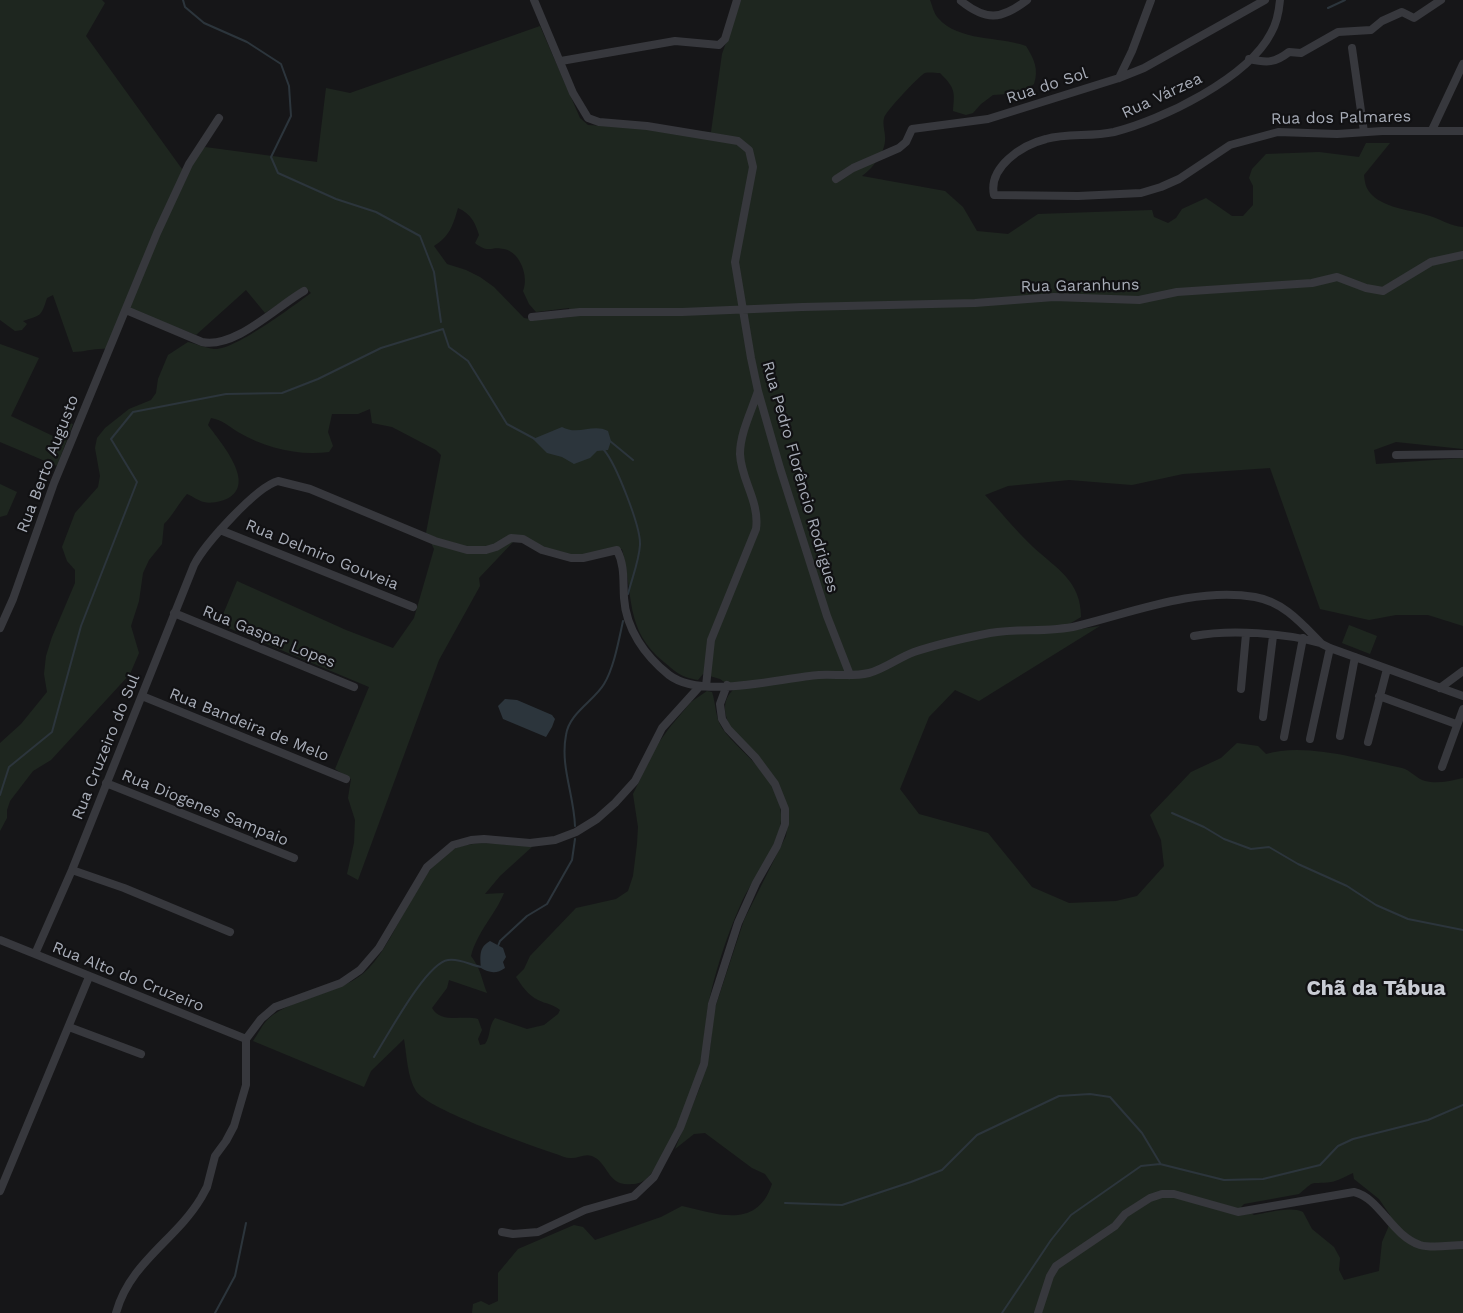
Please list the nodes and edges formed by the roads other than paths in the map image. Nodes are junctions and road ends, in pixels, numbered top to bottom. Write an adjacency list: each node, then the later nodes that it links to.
1 (534, 0): 11 (street)
2 (736, 0): 11 (street)
3 (1026, 0): 8 (street)
4 (1151, 0): 13 (street)
5 (1264, 0): 13 (street, Rua do Sol)
6 (1280, 0): 10 (street, Rua Várzea)
7 (1440, 0): 10 (street)
8 (961, 1)
9 (1352, 48): 17 (street)
10 (1249, 59): 19 (street, Rua Várzea)
11 (561, 60): 23 (street, Rua Pedro Florêncio Rodrigues)
12 (1463, 64): 15 (street)
13 (1119, 78): 18 (street, Rua do Sol)
14 (219, 118): 22 (street, Rua Berto Augusto)
15 (1432, 130): 16 (street, Rua dos Palmares); 17 (street, Rua dos Palmares)
16 (1463, 131)
17 (1364, 132): 19 (street, Rua dos Palmares)
18 (836, 179)
19 (996, 196)
20 (1463, 255): 23 (street, Rua Garanhuns)
21 (304, 291): 22 (street)
22 (126, 310): 31 (street, Rua Berto Augusto)
23 (744, 310): 24 (street, Rua Garanhuns); 25 (street, Rua Pedro Florêncio Rodrigues)
24 (532, 317)
25 (758, 391): 41 (street, Rua Pedro Florêncio Rodrigues); 43 (street)
26 (1463, 454): 27 (street)
27 (1396, 455)
28 (220, 530): 29 (street, Rua Delmiro Gouveia); 30 (street, Rua Cruzeiro do Sul); 43 (street, Rua Cruzeiro do Sul)
29 (413, 607)
30 (174, 613): 44 (street, Rua Gaspar Lopes); 47 (street, Rua Cruzeiro do Sul)
31 (0, 628)
32 (1246, 634): 33 (street); 34 (street); 46 (street)
33 (1194, 636)
34 (1274, 636): 35 (street); 51 (street)
35 (1303, 638): 36 (street); 54 (street)
36 (1322, 644): 37 (street); 41 (street)
37 (1330, 648): 38 (street); 55 (street)
38 (1354, 657): 39 (street); 53 (street)
39 (1387, 670): 45 (street); 48 (street)
40 (1463, 671): 45 (street)
41 (850, 675): 42 (street)
42 (727, 685): 43 (street); 70 (street)
43 (703, 686): 67 (street)
44 (354, 687)
45 (1440, 688): 49 (street)
46 (1241, 689)
47 (142, 696): 58 (street, Rua Bandeira de Melo); 59 (street, Rua Cruzeiro do Sul)
48 (1379, 696): 52 (street); 56 (street)
49 (1463, 696)
50 (1463, 709): 52 (street)
51 (1263, 717)
52 (1456, 724): 57 (street)
53 (1340, 736)
54 (1284, 737)
55 (1310, 739)
56 (1368, 742)
57 (1442, 768)
58 (346, 779)
59 (106, 783): 60 (street, Rua Diogenes Sampaio); 61 (street, Rua Cruzeiro do Sul)
60 (294, 858)
61 (72, 870): 62 (street); 64 (street, Rua Cruzeiro do Sul)
62 (230, 932)
63 (0, 940): 64 (street, Rua Alto do Cruzeiro)
64 (35, 954): 65 (street, Rua Alto do Cruzeiro)
65 (89, 977): 66 (street); 67 (street, Rua Alto do Cruzeiro)
66 (69, 1027): 68 (street); 69 (street)
67 (246, 1039): 72 (street)
68 (141, 1054)
69 (0, 1191)
70 (502, 1232)
71 (1463, 1245): 73 (street)
72 (116, 1313)
73 (1038, 1313)

